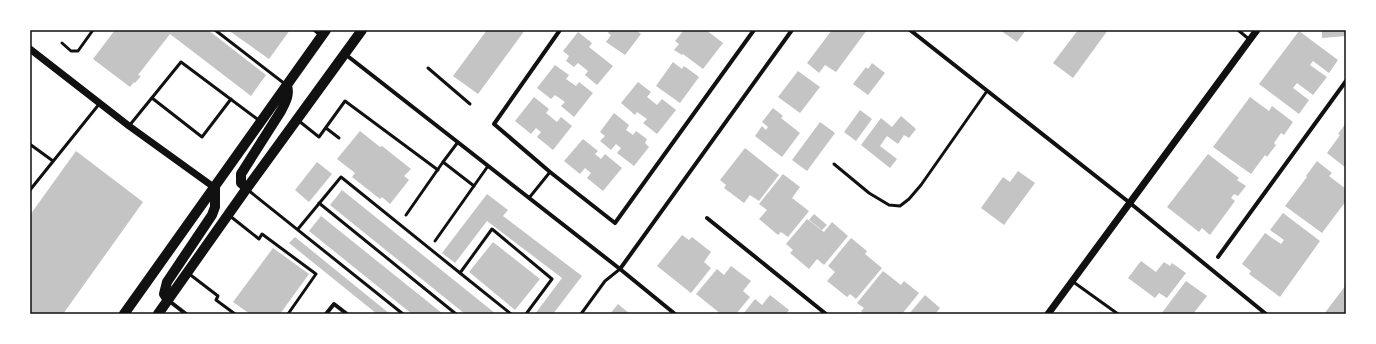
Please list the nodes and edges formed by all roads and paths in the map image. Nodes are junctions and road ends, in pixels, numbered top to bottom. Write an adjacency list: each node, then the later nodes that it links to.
1 (93, 30): 12 (lane)
2 (215, 30): 17 (lane)
3 (362, 30): 14 (main road)
4 (560, 30): 35 (street)
5 (754, 30): 35 (street)
6 (792, 30): 49 (street)
7 (910, 30): 18 (street)
8 (1238, 30): 11 (lane)
9 (1257, 30): 11 (street)
10 (321, 32): 17 (main road)
11 (1250, 40): 42 (street)
12 (62, 43)
13 (30, 49): 21 (street)
14 (345, 54): 23 (main road); 28 (street)
15 (428, 68): 22 (lane)
16 (1346, 81): 48 (street)
17 (287, 86): 24 (main road); 38 (main road)
18 (987, 91): 32 (lane); 42 (street)
19 (152, 98): 20 (lane); 20 (lane); 25 (lane)
20 (231, 99): 24 (lane)
21 (100, 103): 25 (street); 30 (lane)
22 (470, 104)
23 (297, 120): 26 (lane); 38 (main road)
24 (261, 122): 37 (main road)
25 (129, 126): 37 (street)
26 (326, 128): 27 (lane); 34 (lane)
27 (339, 138)
28 (458, 142): 31 (lane); 33 (street)
29 (31, 146): 30 (lane)
30 (53, 161): 39 (lane)
31 (443, 162): 34 (lane); 36 (lane)
32 (834, 164)
33 (488, 166): 36 (lane); 40 (street)
34 (438, 170): 44 (lane)
35 (550, 172): 40 (lane)
36 (474, 186): 47 (lane)
37 (215, 188): 53 (main road); 54 (main road)
38 (247, 188): 43 (main road); 46 (lane)
39 (30, 190)
40 (528, 198): 49 (street)
41 (319, 203): 46 (lane); 51 (lane); 62 (lane)
42 (1130, 203): 52 (street); 70 (street)
43 (228, 215): 50 (main road); 58 (lane)
44 (406, 215)
45 (708, 218): 67 (street)
46 (298, 229): 61 (lane)
47 (436, 241)
48 (1218, 257)
49 (620, 269): 65 (lane); 66 (street)
50 (187, 272): 53 (main road); 57 (lane)
51 (460, 273): 63 (lane); 64 (lane)
52 (1072, 281): 68 (street); 69 (lane)
53 (168, 300): 55 (main road); 56 (street)
54 (124, 314)
55 (158, 314)
56 (186, 314)
57 (235, 314)
58 (288, 314)
59 (326, 314): 60 (street)
60 (347, 314)
61 (403, 314)
62 (456, 314)
63 (511, 314)
64 (526, 314)
65 (581, 314)
66 (675, 314)
67 (826, 314)
68 (1048, 314)
69 (1118, 314)
70 (1266, 314)

